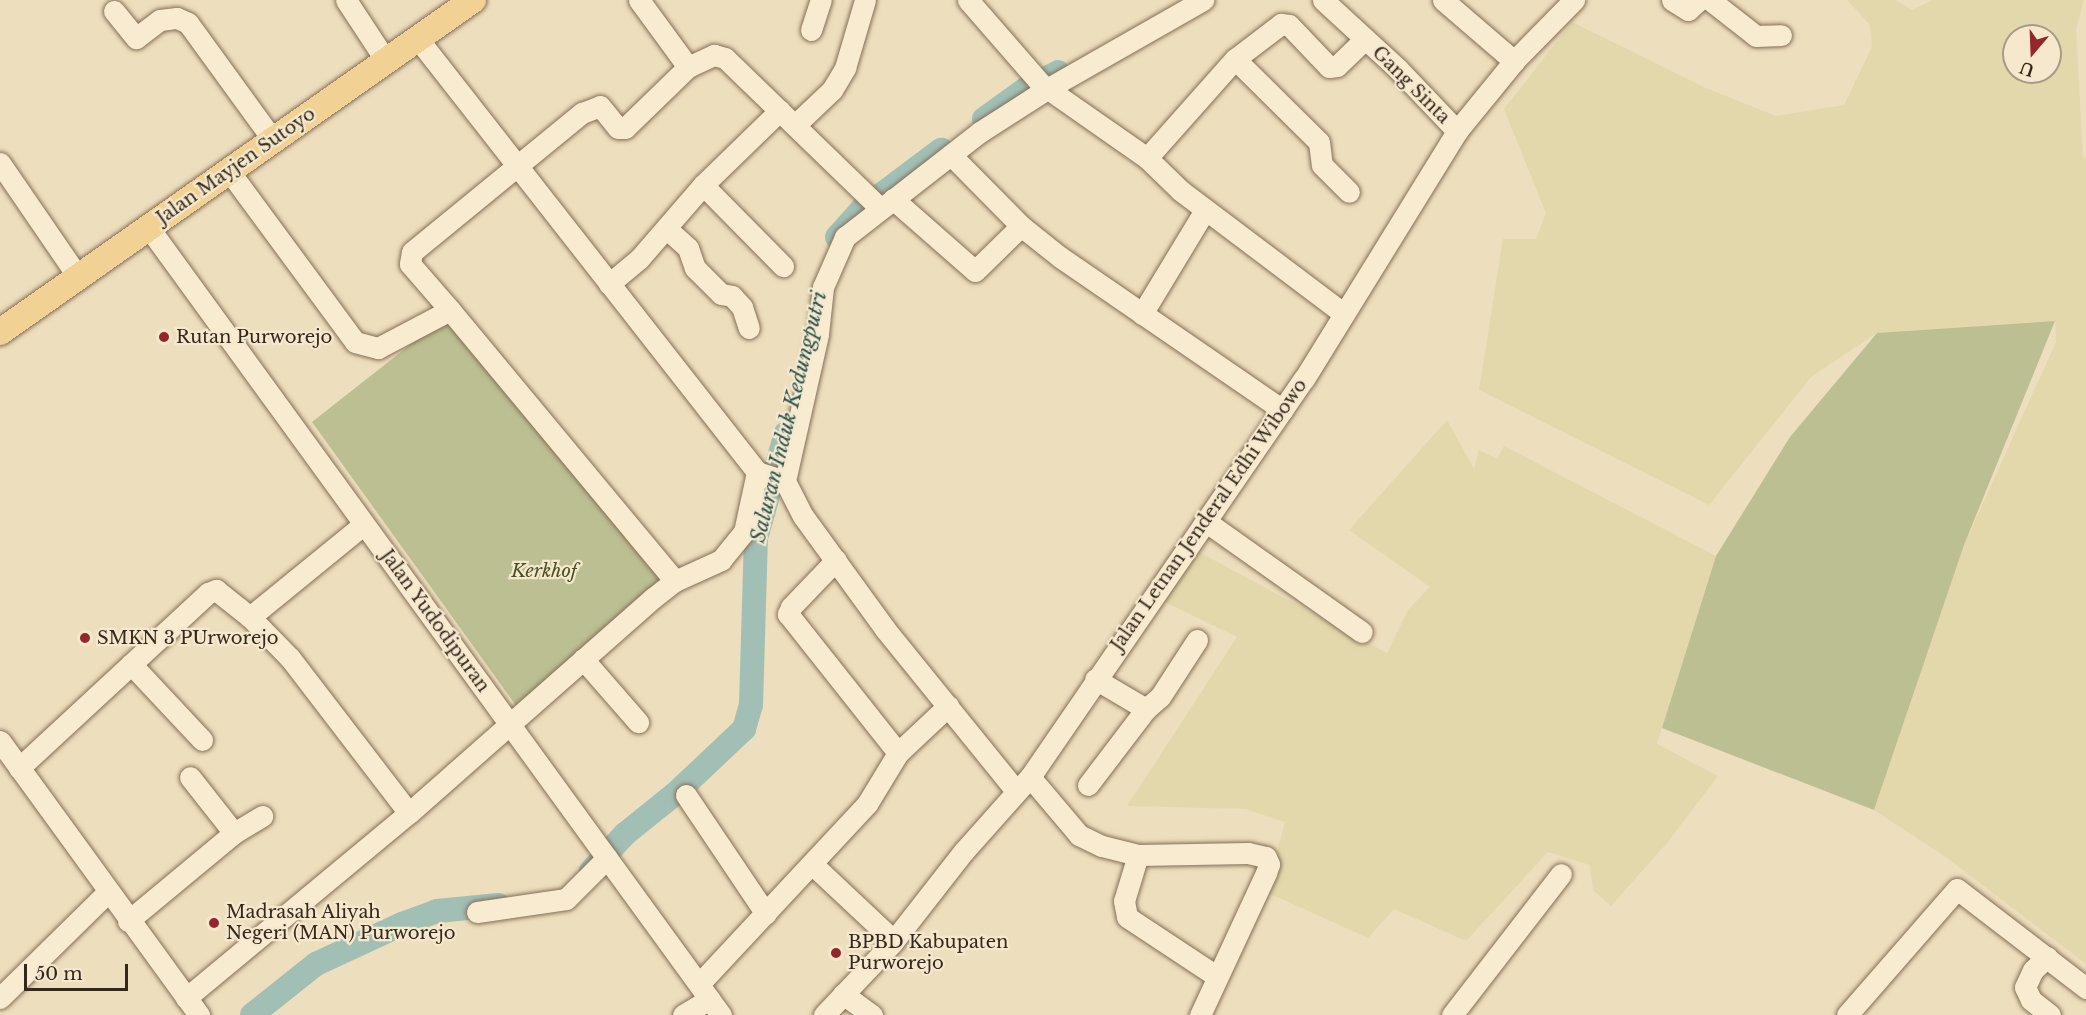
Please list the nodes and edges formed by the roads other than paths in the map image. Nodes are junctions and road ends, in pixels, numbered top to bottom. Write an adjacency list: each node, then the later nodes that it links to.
1 (346, 0): 20 (street)
2 (639, 0): 22 (street)
3 (821, 0): 15 (street)
4 (866, 0): 25 (street)
5 (968, 0): 23 (street)
6 (1203, 0): 23 (street)
7 (1324, 0): 18 (street, Gang Sinta)
8 (1443, 0): 21 (street)
9 (1671, 0): 10 (street)
10 (1699, 0)
11 (1572, 1): 21 (street, Jalan Letnan Jenderal Edhi Wibowo)
12 (460, 4): 17 (main road, Jalan Mayjen Sutoyo)
13 (1723, 4): 16 (street)
14 (114, 10): 27 (street)
15 (811, 30)
16 (1781, 35)
17 (418, 39): 20 (main road, Jalan Mayjen Sutoyo); 31 (street)
18 (1364, 40): 19 (street); 26 (street, Gang Sinta)
19 (1235, 59): 29 (street); 34 (street)
20 (386, 61): 27 (main road, Jalan Mayjen Sutoyo)
21 (1514, 61): 26 (street, Jalan Letnan Jenderal Edhi Wibowo)
22 (688, 67): 24 (street); 31 (street)
23 (1039, 82): 28 (street); 29 (street)
24 (780, 110): 25 (street); 33 (street)
25 (795, 126): 35 (street)
26 (1457, 131): 45 (street, Jalan Letnan Jenderal Edhi Wibowo)
27 (273, 140): 32 (main road, Jalan Mayjen Sutoyo)
28 (951, 155): 35 (street); 37 (street)
29 (1147, 158): 36 (street)
30 (0, 163): 41 (street)
31 (514, 167): 42 (street); 43 (street)
32 (229, 171): 38 (main road, Jalan Mayjen Sutoyo); 43 (street)
33 (703, 185): 39 (street); 40 (street)
34 (1349, 192)
35 (879, 202): 37 (street); 49 (street)
36 (1205, 210): 44 (street); 45 (street)
37 (1021, 226): 44 (street)
38 (149, 228): 41 (main road, Jalan Mayjen Sutoyo); 51 (street, Jalan Yudodipuran)
39 (667, 229): 42 (street); 46 (street)
40 (783, 266)
41 (78, 277): 47 (main road, Jalan Mayjen Sutoyo)
42 (609, 284): 49 (street)
43 (450, 310): 53 (street)
44 (1142, 314): 48 (street)
45 (1344, 314): 48 (street, Jalan Letnan Jenderal Edhi Wibowo)
46 (749, 328)
47 (0, 332)
48 (1283, 410): 50 (street, Jalan Letnan Jenderal Edhi Wibowo)
49 (772, 477): 52 (street); 53 (street)
50 (1205, 521): 55 (street); 59 (street, Jalan Letnan Jenderal Edhi Wibowo)
51 (364, 524): 54 (street); 63 (street, Jalan Yudodipuran)
52 (836, 560): 60 (street); 66 (street)
53 (675, 581): 57 (street)
54 (250, 617): 58 (street); 72 (street)
55 (1362, 632)
56 (1197, 639): 61 (street)
57 (583, 659): 62 (street); 63 (street)
58 (131, 664): 64 (street); 67 (street)
59 (1095, 679): 61 (street); 69 (street, Jalan Letnan Jenderal Edhi Wibowo)
60 (948, 706): 66 (street); 69 (street)
61 (1146, 709): 70 (street)
62 (638, 722)
63 (511, 724): 72 (street); 76 (street, Jalan Yudodipuran)
64 (202, 740)
65 (0, 741): 67 (street)
66 (898, 753): 77 (street)
67 (19, 768): 79 (street)
68 (190, 777): 74 (street)
69 (1023, 784): 75 (street); 83 (street, Jalan Letnan Jenderal Edhi Wibowo)
70 (1088, 786)
71 (686, 795): 81 (street)
72 (409, 813): 89 (street)
73 (262, 816): 74 (street)
74 (234, 833): 82 (street)
75 (1138, 855): 85 (street); 85 (street)
76 (606, 857): 80 (street); 90 (street, Jalan Yudodipuran)
77 (812, 864): 81 (street); 83 (street)
78 (1561, 874): 96 (street)
79 (107, 893): 82 (street); 88 (street)
80 (477, 912)
81 (766, 914): 90 (street)
82 (128, 921): 89 (street)
83 (894, 941): 87 (street, Jalan Letnan Jenderal Edhi Wibowo)
84 (2047, 957): 86 (street); 97 (street); 98 (street)
85 (1216, 976): 95 (street)
86 (2086, 988)
87 (843, 994): 93 (street, Jalan Letnan Jenderal Edhi Wibowo); 94 (street)
88 (0, 998)
89 (186, 998): 91 (street)
90 (710, 999): 92 (street)
91 (199, 1015)
92 (683, 1015)
93 (824, 1015)
94 (872, 1015)
95 (1200, 1015)
96 (1452, 1015)
97 (1847, 1015)
98 (2050, 1015)

